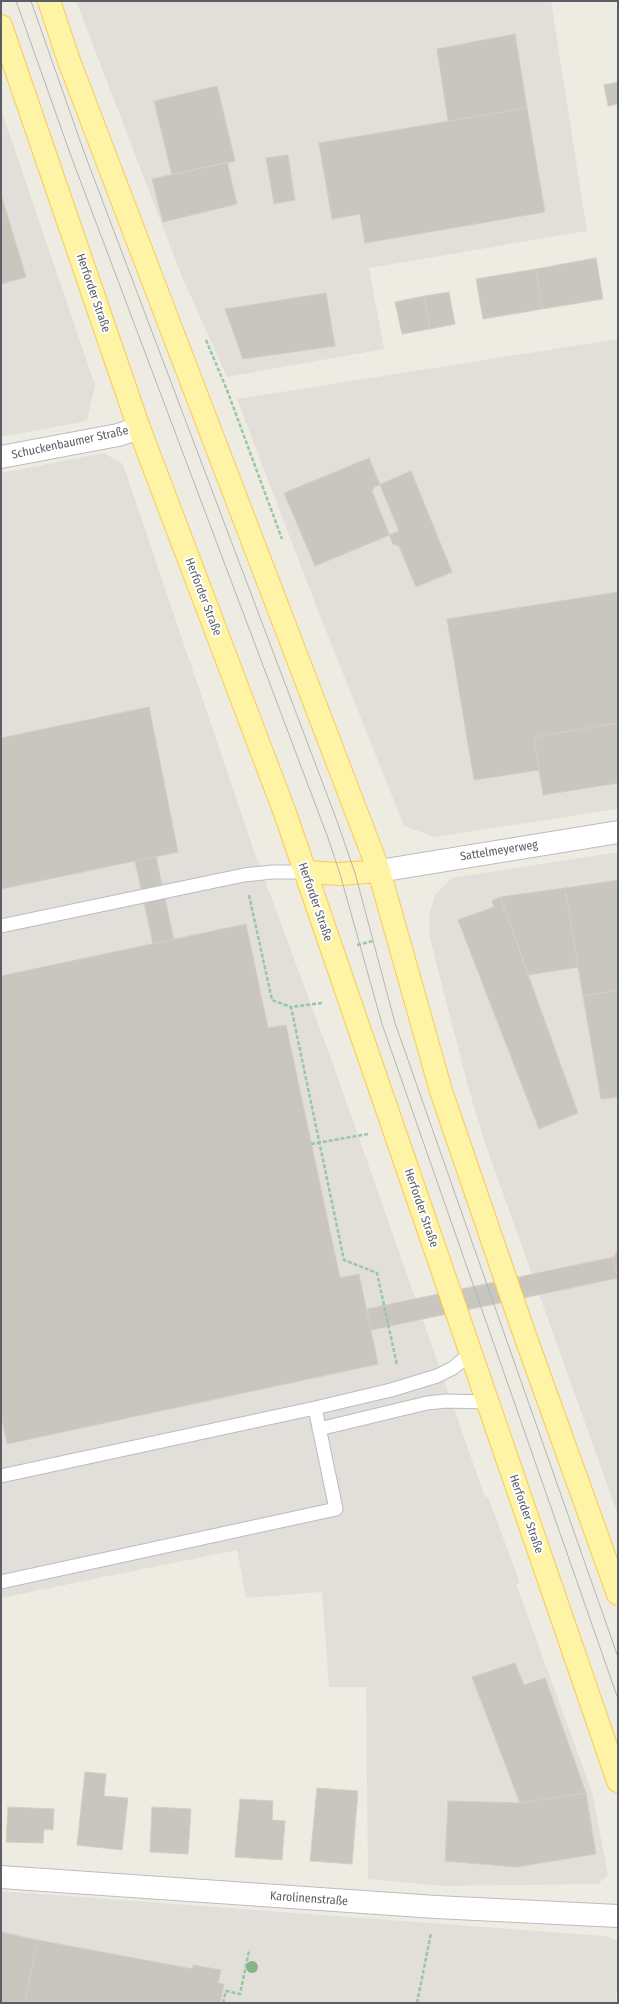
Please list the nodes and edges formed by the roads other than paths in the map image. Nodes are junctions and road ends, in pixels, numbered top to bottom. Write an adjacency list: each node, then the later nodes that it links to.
1 (49, 1): 6 (main road)
2 (1, 26): 3 (main road, Herforder Straße)
3 (139, 428): 4 (street, Schuckenbaumer Straße); 7 (main road, Herforder Straße)
4 (1, 457)
5 (618, 832): 6 (street, Sattelmeyerweg)
6 (379, 870): 7 (main road); 15 (main road)
7 (305, 872): 8 (lane); 9 (main road, Herforder Straße)
8 (1, 926)
9 (471, 1353): 10 (main road, Herforder Straße); 11 (lane)
10 (487, 1402): 12 (lane); 16 (main road, Herforder Straße)
11 (315, 1408): 12 (lane); 13 (lane)
12 (319, 1428): 14 (lane)
13 (1, 1476)
14 (1, 1582)
15 (618, 1594)
16 (618, 1781)
17 (1, 1877): 18 (street, Karolinenstraße)
18 (618, 1916)

